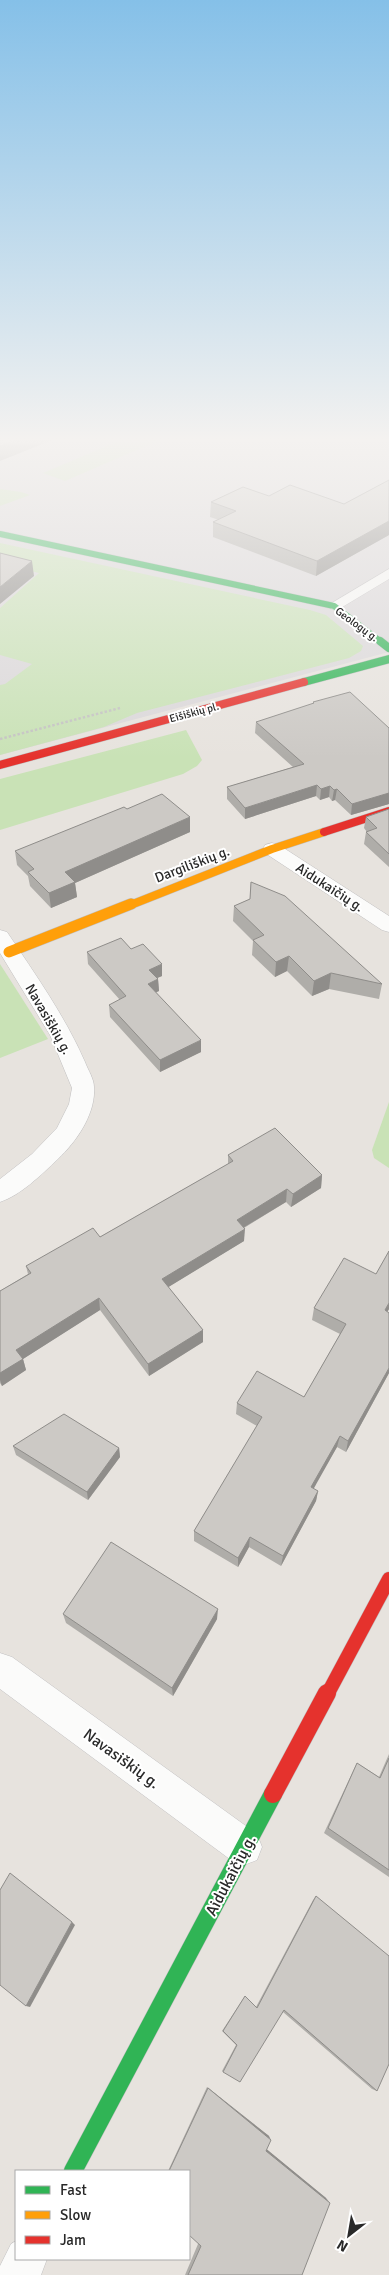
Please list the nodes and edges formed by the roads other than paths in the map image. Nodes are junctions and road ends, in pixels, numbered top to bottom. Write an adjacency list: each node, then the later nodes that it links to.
1 (52, 545): 3 (street, Geologų g.)
2 (389, 573): 3 (street)
3 (334, 606): 4 (street, Geologų g.)
4 (389, 648)
5 (389, 659): 6 (street, Eišiškių pl.)
6 (0, 764)
7 (389, 811): 8 (street, Dargiliškių g.)
8 (272, 849): 9 (street, Aidukaičių g.); 10 (street, Dargiliškių g.)
9 (389, 926)
10 (4, 945): 11 (street, Navasiškių g.)
11 (0, 1192)
12 (389, 1580): 14 (street, Aidukaičių g.)
13 (0, 1669): 14 (street, Navasiškių g.)
14 (244, 1847): 15 (street, Aidukaičių g.)
15 (74, 2170)
16 (26, 2260): 17 (street)
17 (18, 2275)

